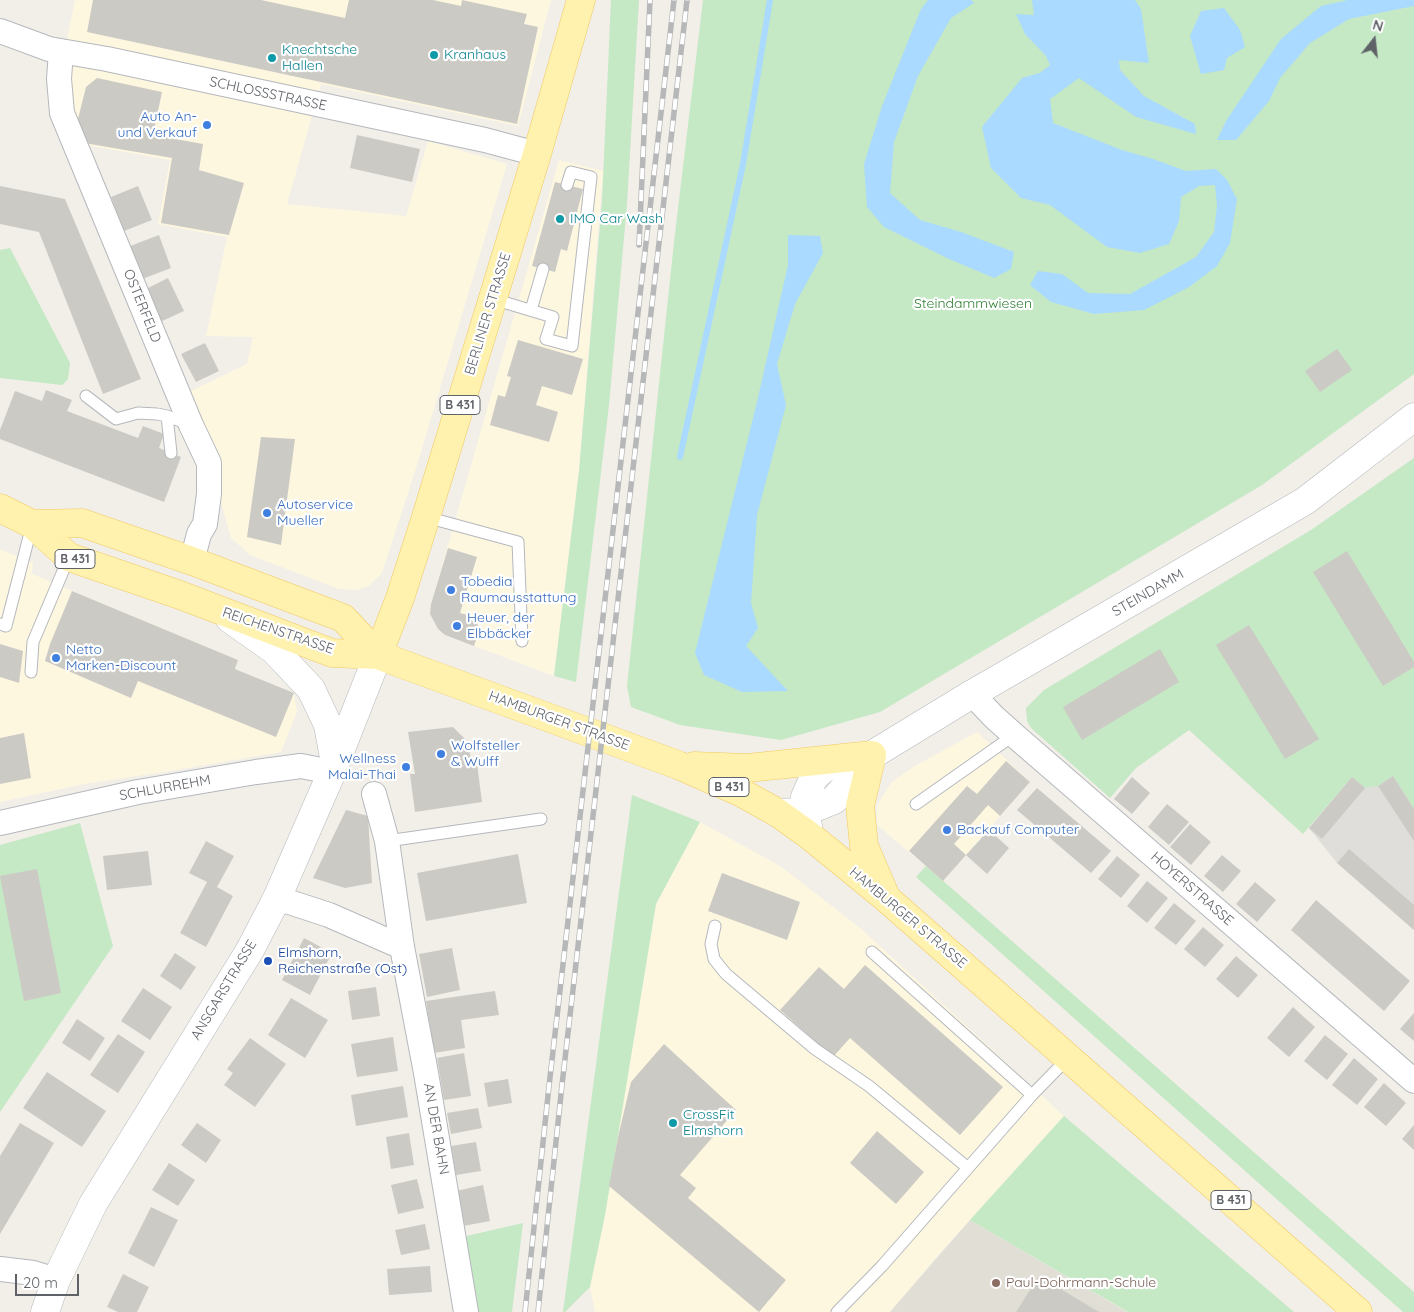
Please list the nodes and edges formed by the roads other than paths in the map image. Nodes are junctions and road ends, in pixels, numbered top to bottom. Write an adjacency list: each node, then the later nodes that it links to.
1 (581, 0): 4 (main road, BERLINER STRASSE / B 431)
2 (0, 31): 3 (street, SCHLOSSSTRASSE)
3 (61, 51): 4 (street, SCHLOSSSTRASSE); 12 (street, OSTERFELD)
4 (537, 154): 7 (main road, BERLINER STRASSE / B 431)
5 (567, 185): 8 (lane)
6 (543, 269): 8 (lane)
7 (492, 299): 8 (lane); 15 (main road, BERLINER STRASSE / B 431)
8 (531, 310)
9 (86, 396): 10 (lane)
10 (167, 416): 12 (lane); 13 (lane)
11 (1414, 417): 24 (street, STEINDAMM)
12 (191, 425): 18 (street, OSTERFELD)
13 (171, 453)
14 (0, 508): 16 (main road, REICHENSTRASSE / B 431)
15 (426, 517): 21 (lane); 22 (main road, BERLINER STRASSE / B 431)
16 (32, 524): 17 (main road, REICHENSTRASSE / B 431); 18 (main road, REICHENSTRASSE / B 431); 20 (lane)
17 (69, 557): 19 (main road, REICHENSTRASSE / B 431); 23 (lane)
18 (192, 561): 22 (main road, REICHENSTRASSE / B 431)
19 (215, 609): 22 (main road, REICHENSTRASSE / B 431); 28 (street)
20 (0, 624)
21 (522, 641)
22 (378, 655): 27 (main road, HAMBURGER STRASSE / B 431); 28 (street, ANSGARSTRASSE)
23 (31, 672)
24 (972, 694): 25 (street, HOYERSTRASSE); 26 (street, STEINDAMM)
25 (1014, 735): 30 (lane); 41 (street, HOYERSTRASSE)
26 (872, 755): 27 (main road); 33 (street, STEINDAMM); 36 (main road)
27 (678, 765): 33 (main road, HAMBURGER STRASSE / B 431)
28 (334, 767): 32 (street, SCHLURREHM); 35 (street, ANSGARSTRASSE)
29 (374, 794): 34 (street, AN DER BAHN)
30 (916, 804)
31 (541, 820): 34 (lane)
32 (0, 823)
33 (807, 824): 36 (main road, HAMBURGER STRASSE / B 431)
34 (388, 841): 38 (street, AN DER BAHN)
35 (276, 898): 38 (street); 45 (street, ANSGARSTRASSE)
36 (886, 898): 40 (main road, HAMBURGER STRASSE / B 431)
37 (715, 926): 43 (lane)
38 (402, 947): 47 (street, AN DER BAHN)
39 (872, 952): 42 (lane)
40 (1069, 1057): 42 (lane); 49 (main road, HAMBURGER STRASSE / B 431)
41 (1414, 1081)
42 (1032, 1095): 43 (lane)
43 (968, 1168): 48 (lane)
44 (0, 1269): 45 (street)
45 (56, 1280): 46 (street, ANSGARSTRASSE)
46 (45, 1312)
47 (466, 1312)
48 (837, 1312)
49 (1358, 1312)

